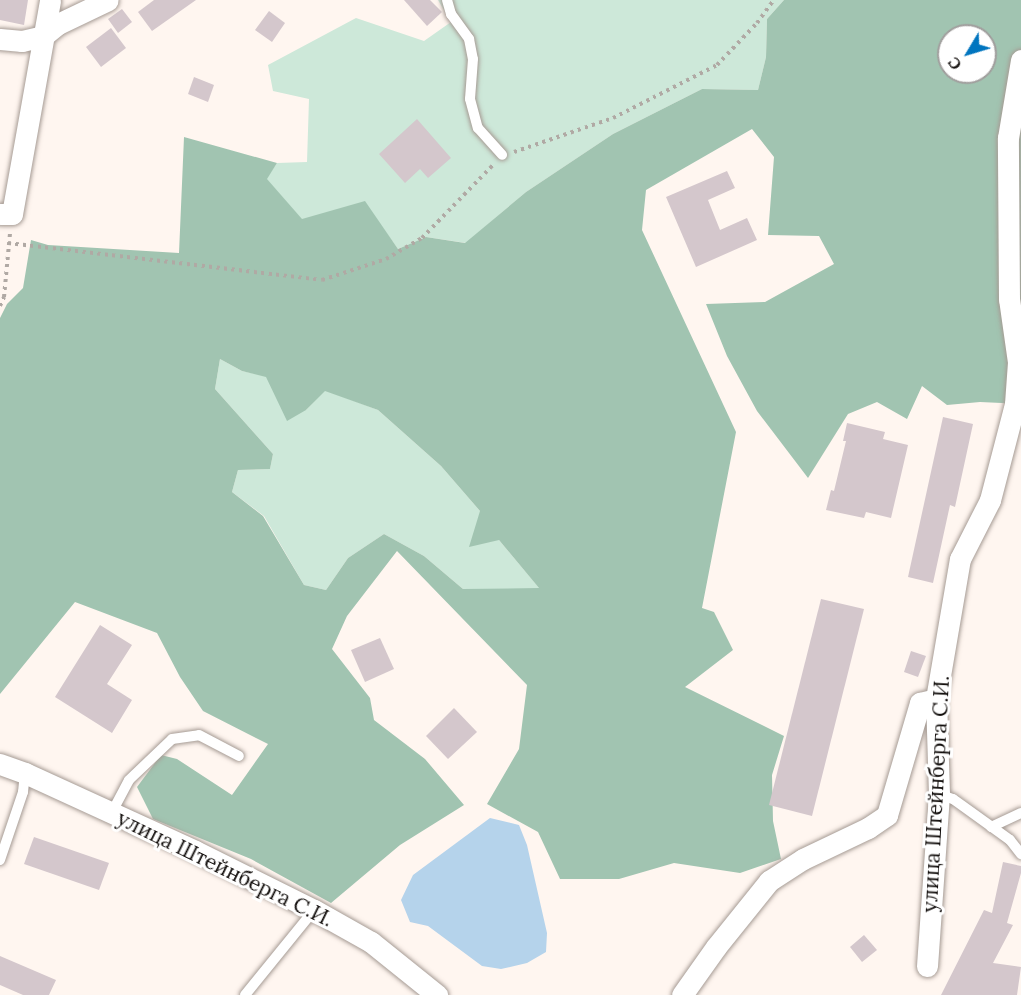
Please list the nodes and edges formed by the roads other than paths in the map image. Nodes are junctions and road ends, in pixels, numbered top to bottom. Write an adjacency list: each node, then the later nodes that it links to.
1 (50, 0): 4 (street)
2 (108, 0): 4 (street)
3 (447, 0): 7 (lane)
4 (43, 36): 5 (street); 8 (street)
5 (0, 39)
6 (1021, 60): 9 (street, улица Штейнберга С.И.)
7 (502, 155)
8 (6, 214)
9 (936, 699): 13 (street, улица Штейнберга С.И.); 23 (street)
10 (239, 756): 15 (lane)
11 (0, 764): 12 (street, улица Штейнберга С.И.)
12 (25, 773): 15 (street, улица Штейнберга С.И.); 18 (lane)
13 (939, 794): 16 (lane); 20 (street, улица Штейнберга С.И.)
14 (1021, 813): 16 (lane)
15 (111, 814): 19 (street, улица Штейнберга С.И.)
16 (991, 827): 17 (lane)
17 (1021, 854)
18 (0, 860)
19 (314, 910): 21 (lane); 22 (street, улица Штейнберга С.И.)
20 (927, 966)
21 (245, 995)
22 (436, 995)
23 (682, 995)

